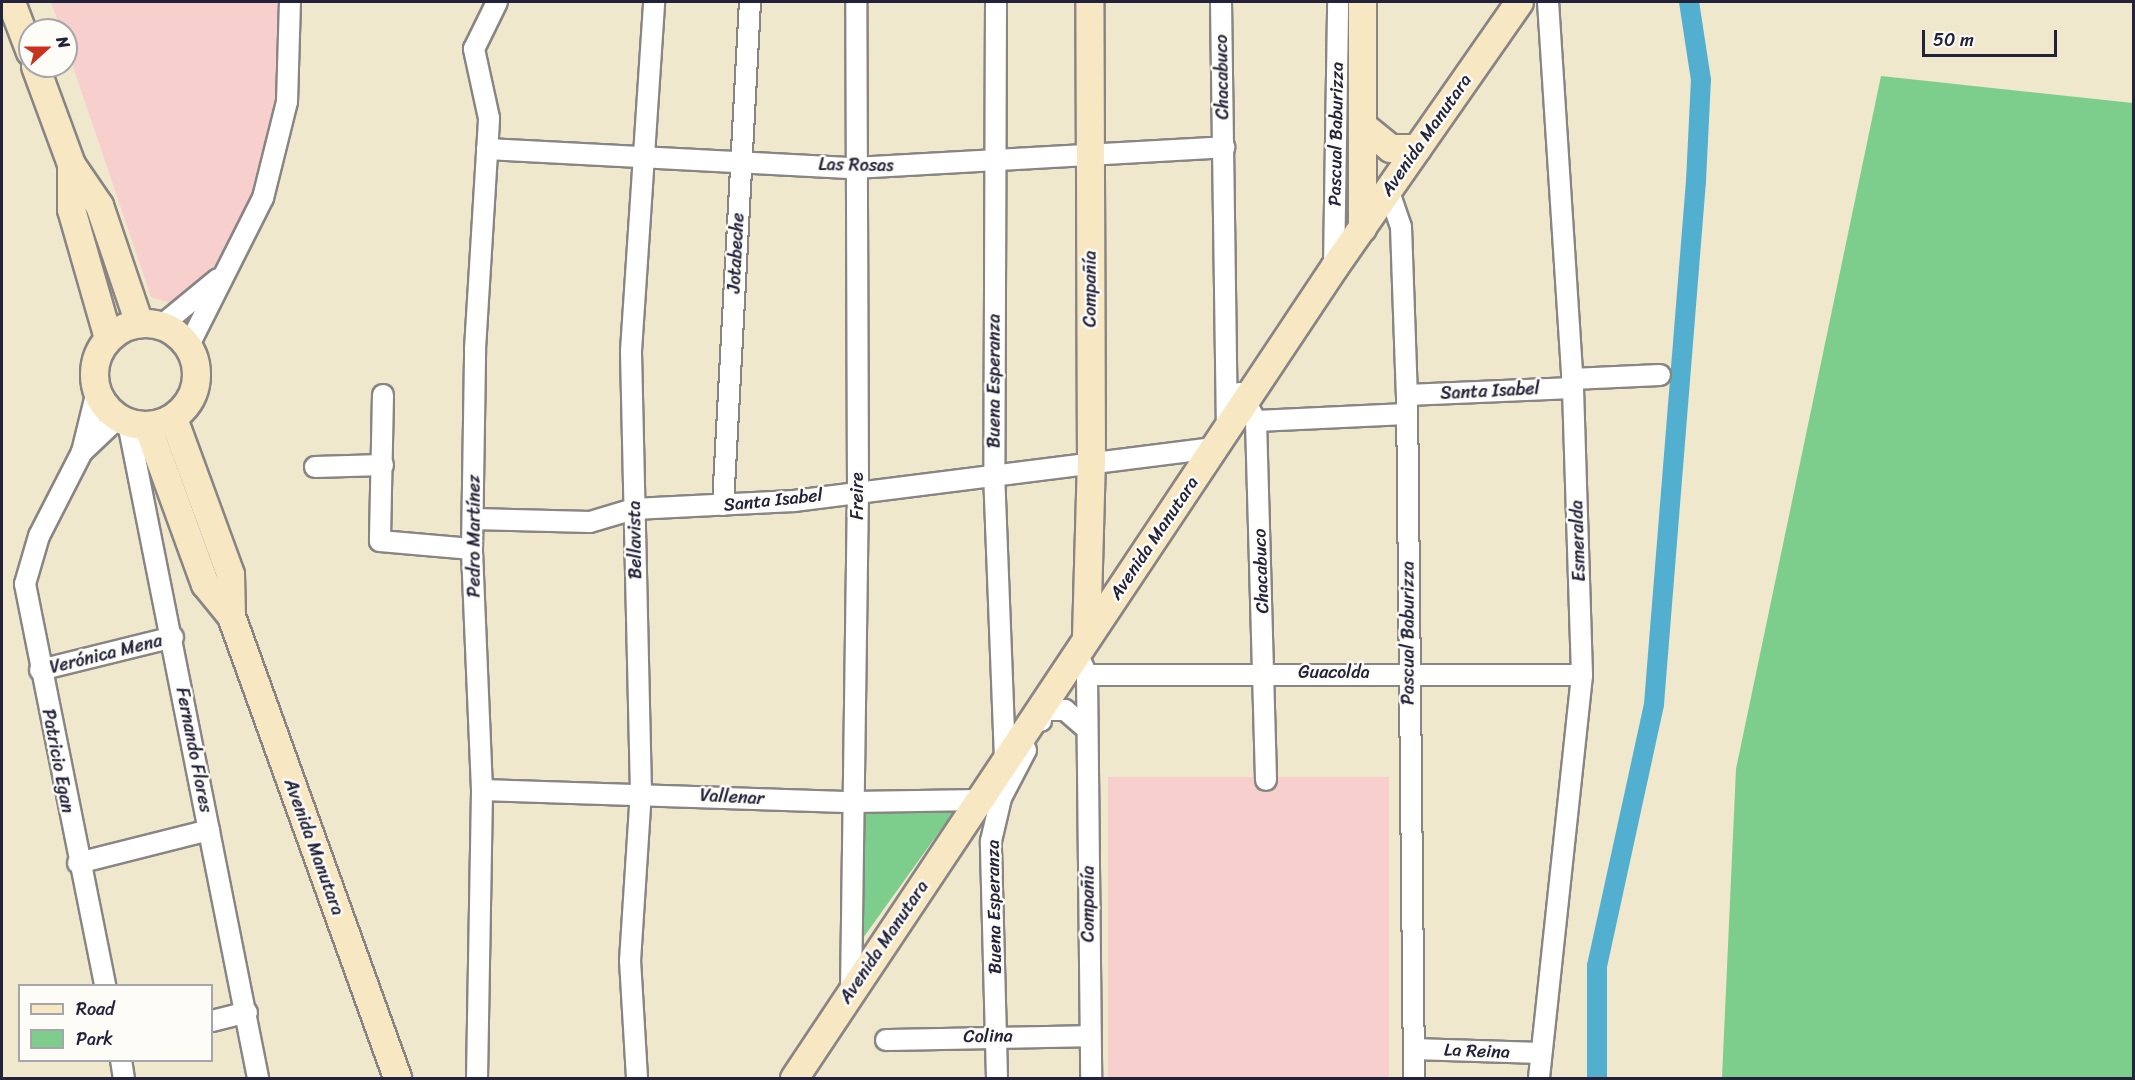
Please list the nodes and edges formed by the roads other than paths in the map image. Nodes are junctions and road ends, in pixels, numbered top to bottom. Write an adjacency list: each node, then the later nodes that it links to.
1 (11, 2): 14 (main road)
2 (290, 2): 29 (street)
3 (497, 2): 19 (street, Pedro Martínez)
4 (654, 2): 21 (street, Bellavista)
5 (750, 2): 22 (street, Jotabeche)
6 (856, 2): 25 (street, Freire)
7 (996, 2): 23 (street, Buena Esperanza)
8 (1089, 2): 20 (main road, Compañía)
9 (1221, 2): 17 (street, Chacabuco)
10 (1338, 2): 28 (street, Pascual Baburizza)
11 (1362, 2): 16 (main road, Pascual Baburizza)
12 (1519, 2): 18 (main road, Avenida Manutara)
13 (1548, 2): 35 (street, Esmeralda)
14 (18, 20)
15 (39, 78): 24 (main road)
16 (1362, 125): 18 (main road, Pascual Baburizza); 27 (main road, Pascual Baburizza)
17 (1224, 147): 20 (street, Las Rosas); 33 (street, Chacabuco)
18 (1417, 148): 26 (main road, Avenida Manutara)
19 (487, 149): 21 (street, Las Rosas); 51 (street, Pedro Martínez)
20 (1089, 151): 23 (street, Las Rosas); 44 (main road, Compañía)
21 (646, 156): 22 (street, Las Rosas); 50 (street, Bellavista)
22 (740, 159): 25 (street, Las Rosas); 49 (street, Jotabeche)
23 (995, 160): 25 (street, Las Rosas); 47 (street, Buena Esperanza)
24 (71, 164): 30 (main road); 31 (main road)
25 (854, 168): 48 (street, Freire)
26 (1388, 189): 27 (main road, Avenida Manutara); 38 (street, Pascual Baburizza)
27 (1362, 228): 28 (main road, Avenida Manutara)
28 (1334, 267): 39 (main road, Avenida Manutara)
29 (225, 274): 30 (street); 32 (street)
30 (150, 324): 31 (main road); 32 (main road)
31 (108, 338): 36 (main road)
32 (188, 346): 40 (main road)
33 (1230, 369): 39 (street, Chacabuco); 42 (street, Chacabuco)
34 (1660, 375): 35 (street, Santa Isabel)
35 (1573, 383): 38 (street, Santa Isabel); 61 (street, Esmeralda)
36 (97, 391): 41 (main road); 43 (street)
37 (383, 395): 45 (street)
38 (1407, 404): 39 (street, Santa Isabel); 60 (street, Pascual Baburizza)
39 (1251, 413): 42 (main road, Avenida Manutara); 59 (street, Chacabuco)
40 (173, 417): 41 (main road); 55 (main road, Avenida Manutara)
41 (131, 422): 43 (street); 55 (main road, Avenida Manutara); 56 (street, Fernando Flores)
42 (1221, 439): 44 (street, Santa Isabel); 54 (main road, Avenida Manutara)
43 (82, 452): 58 (street, Patricio Egan)
44 (1091, 461): 47 (street, Santa Isabel); 53 (main road, Compañía)
45 (383, 465): 46 (street); 52 (street)
46 (315, 467)
47 (994, 472): 48 (street, Santa Isabel); 64 (street, Buena Esperanza)
48 (858, 489): 49 (street, Santa Isabel); 69 (street, Freire)
49 (723, 505): 50 (street, Santa Isabel)
50 (634, 510): 51 (street, Santa Isabel); 67 (street, Bellavista)
51 (474, 519): 52 (street, Pedro Martínez)
52 (472, 549): 66 (street, Pedro Martínez)
53 (1088, 578): 54 (main road); 57 (main road, Compañía)
54 (1115, 595): 57 (main road, Avenida Manutara)
55 (231, 616): 84 (main road, Avenida Manutara)
56 (173, 637): 58 (street, Verónica Mena); 70 (street, Fernando Flores)
57 (1083, 654): 59 (street, Guacolda); 62 (main road, Avenida Manutara); 63 (street, Compañía)
58 (40, 670): 71 (street, Patricio Egan)
59 (1263, 672): 60 (street, Guacolda); 65 (street, Chacabuco)
60 (1408, 673): 61 (street, Guacolda); 79 (street, Pascual Baburizza)
61 (1582, 675): 80 (street, Esmeralda)
62 (1041, 710): 63 (street); 64 (main road, Avenida Manutara); 76 (street, Buena Esperanza)
63 (1087, 729): 77 (street, Compañía)
64 (1005, 760): 68 (main road, Avenida Manutara)
65 (1266, 780)
66 (482, 790): 67 (street, Vallenar); 85 (street, Pedro Martínez)
67 (641, 793): 69 (street, Vallenar); 86 (street, Bellavista)
68 (981, 800): 69 (street, Vallenar); 73 (main road, Avenida Manutara)
69 (853, 802): 73 (street, Freire)
70 (209, 830): 71 (street); 74 (street, Fernando Flores)
71 (78, 863): 72 (street, Patricio Egan)
72 (105, 984)
73 (851, 991): 87 (main road, Avenida Manutara)
74 (247, 1012): 75 (street); 83 (street, Fernando Flores)
75 (213, 1021)
76 (996, 1035): 77 (street, Colina); 78 (street, Colina); 88 (street, Buena Esperanza)
77 (1089, 1036): 89 (street, Compañía)
78 (886, 1040)
79 (1415, 1049): 80 (street, La Reina); 90 (street, Pascual Baburizza)
80 (1539, 1053): 91 (street, Esmeralda)
81 (121, 1062): 82 (street)
82 (124, 1078)
83 (258, 1078)
84 (397, 1078)
85 (477, 1078)
86 (637, 1078)
87 (794, 1078)
88 (997, 1078)
89 (1091, 1078)
90 (1414, 1078)
91 (1539, 1078)

